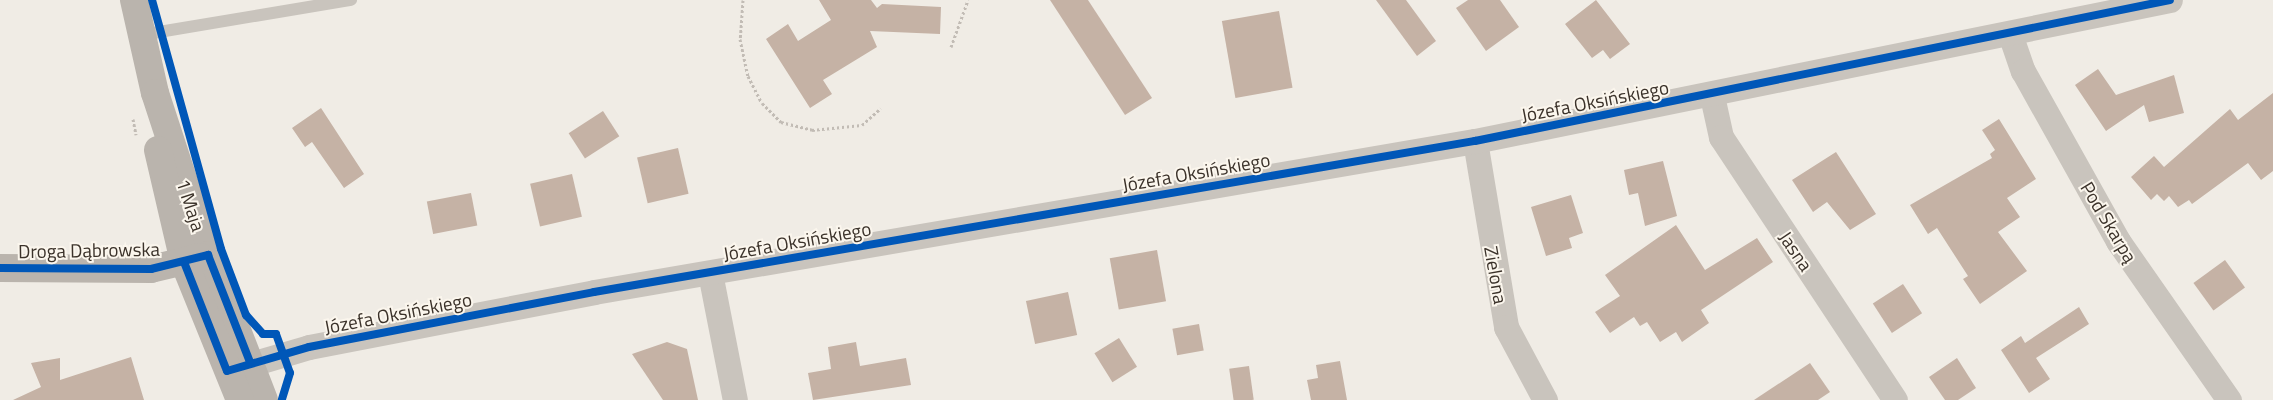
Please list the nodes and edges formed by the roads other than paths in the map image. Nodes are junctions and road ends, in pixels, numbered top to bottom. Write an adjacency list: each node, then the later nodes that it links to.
1 (134, 0): 5 (main road, 1 Maja)
2 (351, 0): 5 (lane)
3 (2170, 0): 4 (street, Józefa Oksińskiego)
4 (2010, 34): 6 (street, Józefa Oksińskiego); 17 (street, Pod Skarpą)
5 (142, 35): 8 (main road, 1 Maja)
6 (1712, 96): 7 (street, Józefa Oksińskiego); 16 (street, Jasna)
7 (1475, 141): 10 (street, Józefa Oksińskiego); 15 (street, Zielona)
8 (196, 258): 9 (main road, Droga Dąbrowska); 11 (main road, 1 Maja)
9 (0, 268)
10 (710, 273): 11 (street, Józefa Oksińskiego); 14 (street)
11 (239, 367): 12 (main road, 1 Maja); 13 (main road, 1 Maja)
12 (240, 400)
13 (264, 400)
14 (735, 400)
15 (1545, 400)
16 (1895, 400)
17 (2229, 400)

